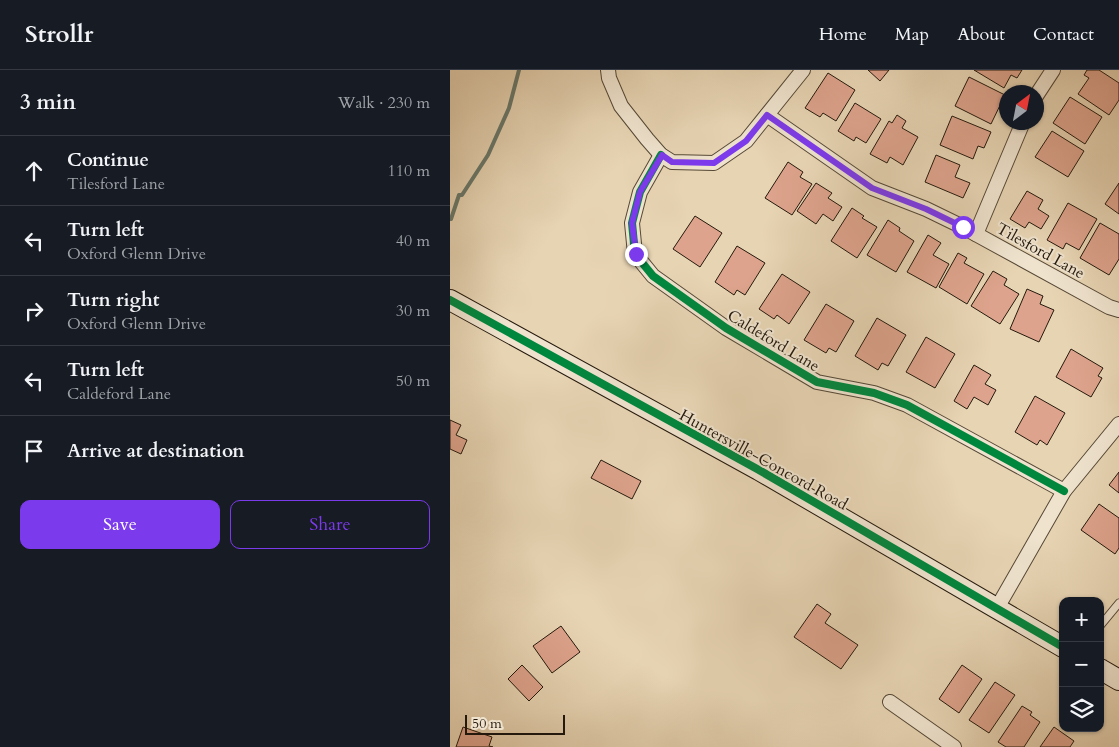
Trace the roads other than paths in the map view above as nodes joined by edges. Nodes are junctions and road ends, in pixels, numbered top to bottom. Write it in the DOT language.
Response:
graph roads {
  1 [pos="608,70"];
  2 [pos="803,70"];
  3 [pos="1053,70"];
  4 [pos="1043,85"];
  5 [pos="767,115"];
  6 [pos="1020,130"];
  7 [pos="662,155"];
  8 [pos="976,234"];
  9 [pos="450,300"];
  10 [pos="1119,310"];
  11 [pos="1119,424"];
  12 [pos="1064,491"];
  13 [pos="1119,603"];
  14 [pos="997,608"];
  15 [pos="1104,621"];
  16 [pos="1059,644"];
  17 [pos="1104,671"];
  18 [pos="1119,680"];
  19 [pos="890,702"];
  20 [pos="954,747"];
  1 -- 7 [label="street"];
  2 -- 5 [label="street"];
  3 -- 4 [label="street"];
  5 -- 7 [label="street"];
  5 -- 8 [label="street, Tilesford Lane"];
  6 -- 8 [label="street"];
  7 -- 12 [label="street, Caldeford Lane"];
  8 -- 10 [label="street, Tilesford Lane"];
  9 -- 14 [label="main road, Huntersville-Concord Road"];
  11 -- 12 [label="street"];
  12 -- 14 [label="street"];
  13 -- 15 [label="lane"];
  14 -- 16 [label="main road, Huntersville-Concord Road"];
  17 -- 18 [label="main road"];
  19 -- 20 [label="street"];
}
